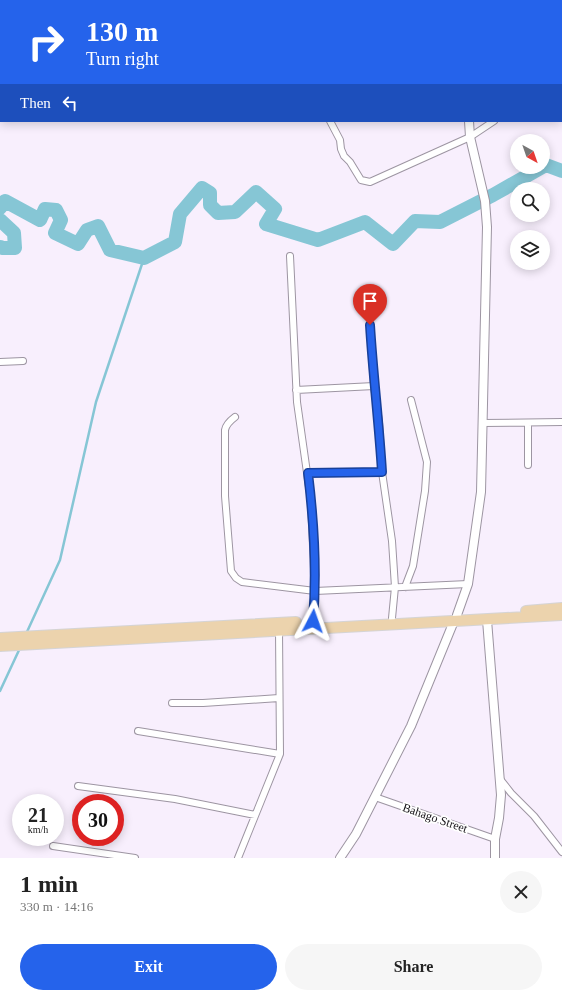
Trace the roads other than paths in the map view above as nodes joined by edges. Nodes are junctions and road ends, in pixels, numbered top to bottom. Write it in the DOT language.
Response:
graph roads {
  1 [pos="331,122"];
  2 [pos="469,122"];
  3 [pos="492,122"];
  4 [pos="470,137"];
  5 [pos="290,256"];
  6 [pos="370,325"];
  7 [pos="23,361"];
  8 [pos="0,362"];
  9 [pos="374,386"];
  10 [pos="296,390"];
  11 [pos="411,400"];
  12 [pos="236,417"];
  13 [pos="562,422"];
  14 [pos="482,423"];
  15 [pos="528,423"];
  16 [pos="528,465"];
  17 [pos="382,472"];
  18 [pos="308,473"];
  19 [pos="468,584"];
  20 [pos="405,586"];
  21 [pos="395,587"];
  22 [pos="315,591"];
  23 [pos="562,608"];
  24 [pos="562,616"];
  25 [pos="392,618"];
  26 [pos="456,618"];
  27 [pos="486,620"];
  28 [pos="313,621"];
  29 [pos="279,630"];
  30 [pos="0,638"];
  31 [pos="0,646"];
  32 [pos="279,698"];
  33 [pos="172,703"];
  34 [pos="138,731"];
  35 [pos="280,754"];
  36 [pos="498,778"];
  37 [pos="78,786"];
  38 [pos="375,797"];
  39 [pos="255,815"];
  40 [pos="495,839"];
  41 [pos="53,846"];
  42 [pos="90,850"];
  43 [pos="562,852"];
  44 [pos="89,858"];
  45 [pos="135,858"];
  46 [pos="238,858"];
  47 [pos="340,858"];
  48 [pos="495,858"];
  1 -- 4 [label="street"];
  2 -- 4 [label="street"];
  3 -- 4 [label="street"];
  4 -- 14 [label="street"];
  5 -- 10 [label="street"];
  6 -- 9 [label="street"];
  7 -- 8 [label="street"];
  9 -- 10 [label="street"];
  9 -- 17 [label="street"];
  10 -- 18 [label="street"];
  11 -- 20 [label="street"];
  12 -- 22 [label="street"];
  13 -- 15 [label="street"];
  14 -- 15 [label="street"];
  14 -- 19 [label="street"];
  15 -- 16 [label="street"];
  17 -- 18 [label="street"];
  17 -- 21 [label="street"];
  18 -- 22 [label="street"];
  19 -- 20 [label="street"];
  19 -- 26 [label="street"];
  20 -- 21 [label="street"];
  21 -- 22 [label="street"];
  21 -- 25 [label="street"];
  22 -- 28 [label="street"];
  23 -- 26 [label="main road"];
  24 -- 27 [label="main road"];
  25 -- 26 [label="main road"];
  25 -- 28 [label="main road"];
  26 -- 27 [label="main road"];
  26 -- 29 [label="main road"];
  26 -- 38 [label="street"];
  27 -- 36 [label="street"];
  28 -- 30 [label="main road"];
  29 -- 31 [label="main road"];
  29 -- 32 [label="street"];
  32 -- 33 [label="street"];
  32 -- 35 [label="street"];
  34 -- 35 [label="street"];
  35 -- 39 [label="street"];
  36 -- 40 [label="street"];
  36 -- 43 [label="street"];
  37 -- 39 [label="street"];
  38 -- 40 [label="street, Bahago Street"];
  38 -- 47 [label="street"];
  39 -- 46 [label="street"];
  40 -- 48 [label="street"];
  41 -- 42 [label="street"];
  42 -- 44 [label="street"];
  42 -- 45 [label="street"];
}
